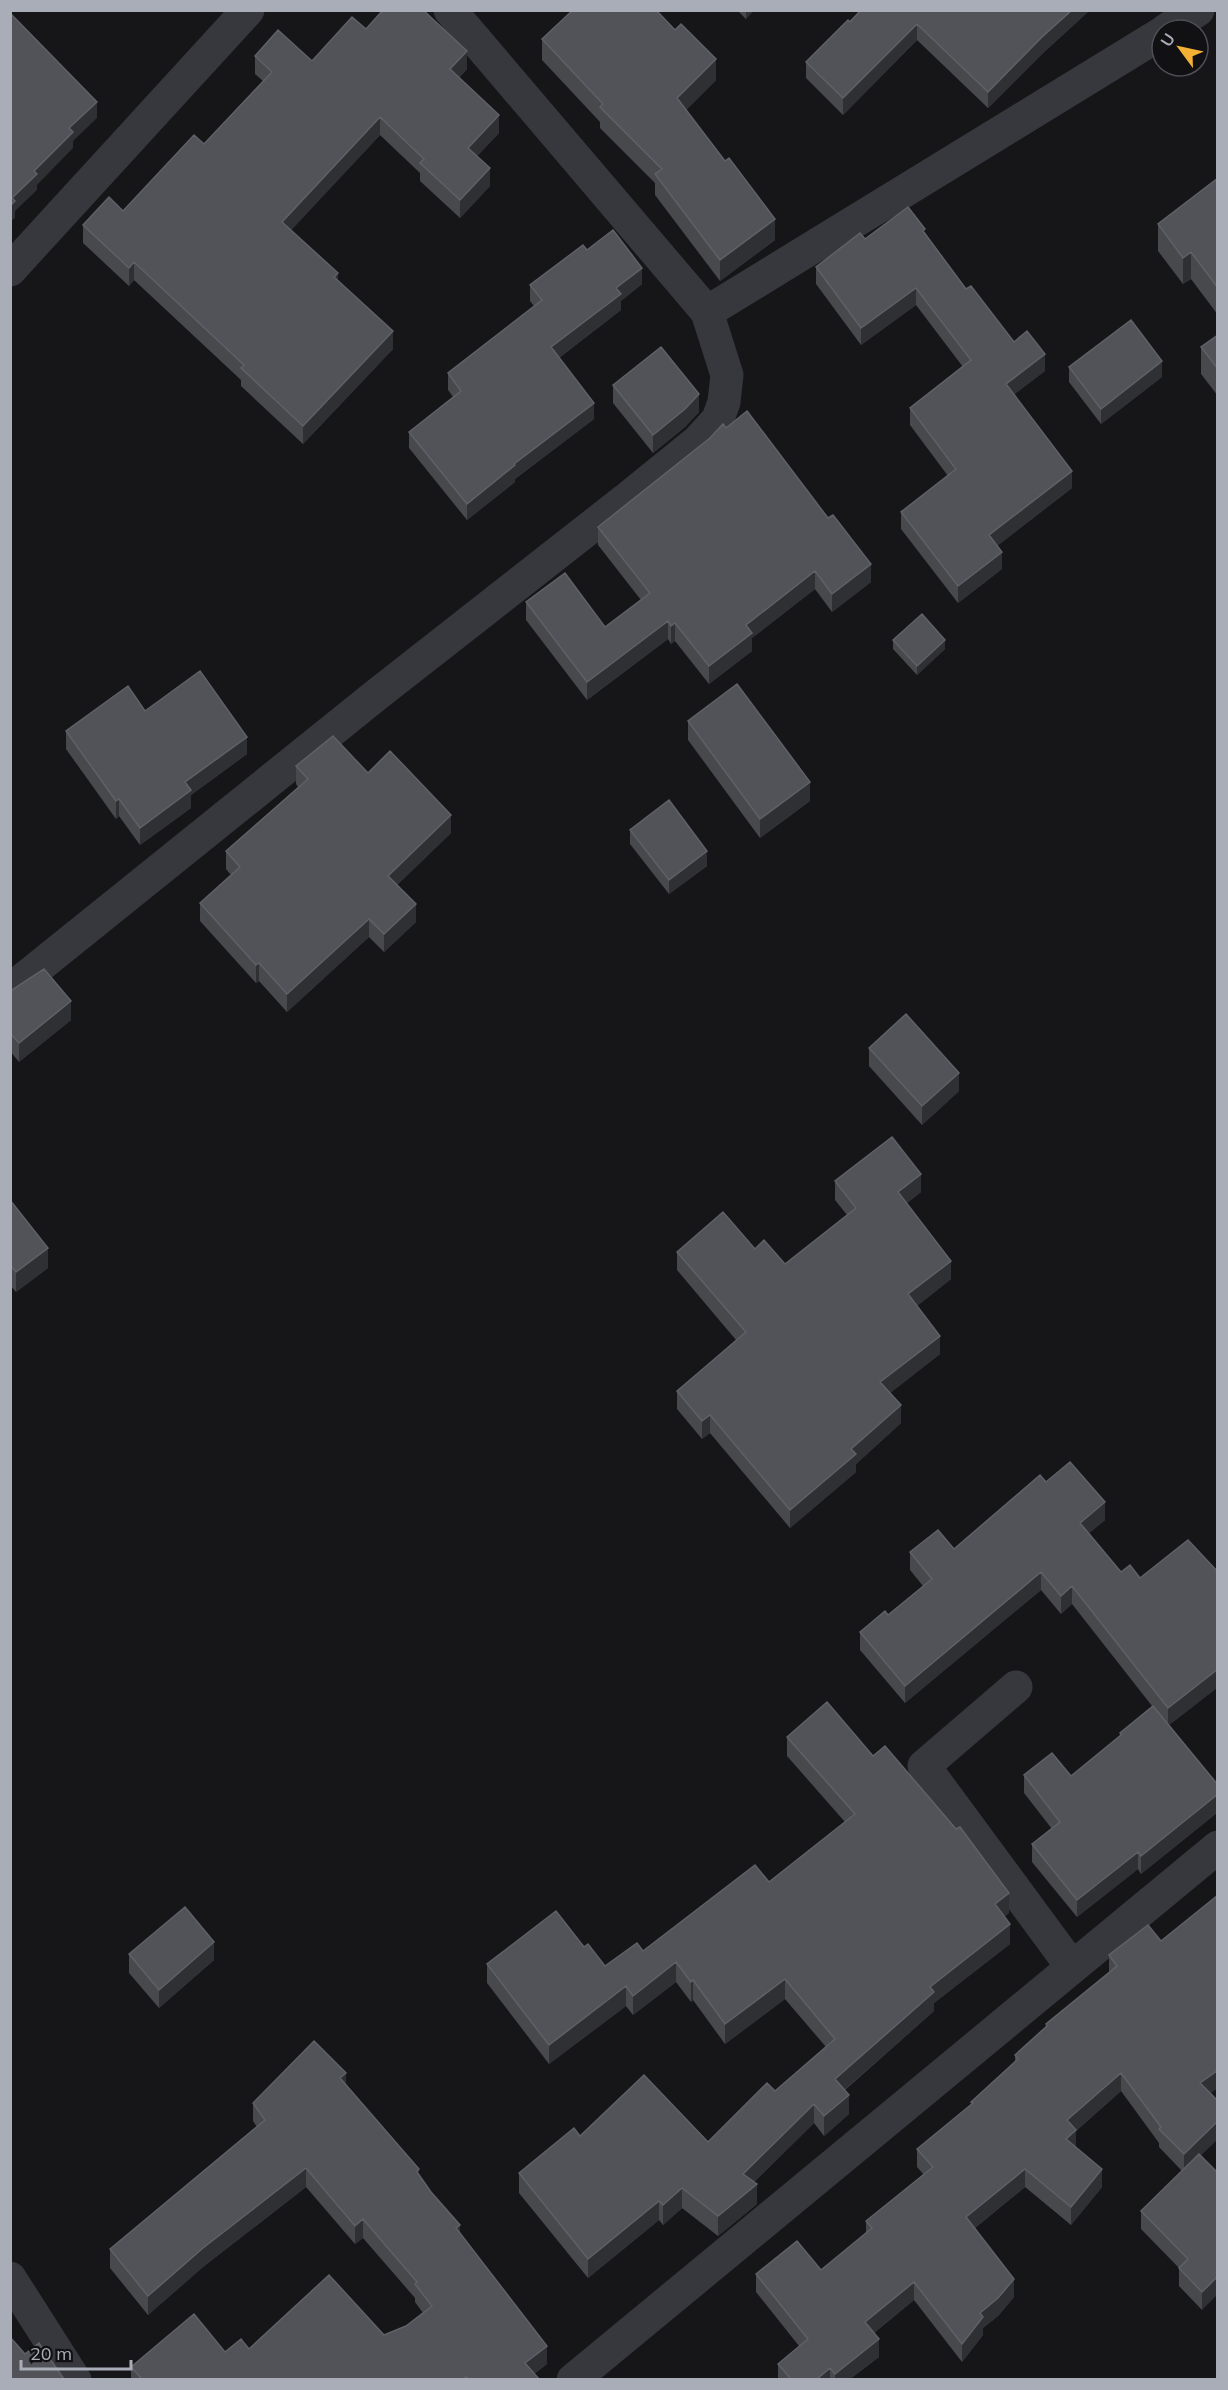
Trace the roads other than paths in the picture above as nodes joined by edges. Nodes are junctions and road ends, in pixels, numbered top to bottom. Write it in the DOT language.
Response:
graph roads {
  1 [pos="248,10"];
  2 [pos="450,10"];
  3 [pos="1198,10"];
  4 [pos="1185,18"];
  5 [pos="1150,40"];
  6 [pos="10,270"];
  7 [pos="707,312"];
  8 [pos="10,990"];
  9 [pos="1016,1687"];
  10 [pos="1218,1846"];
  11 [pos="1072,1967"];
  12 [pos="10,2278"];
  13 [pos="75,2379"];
  14 [pos="573,2379"];
  1 -- 6 [label="street"];
  2 -- 7 [label="street"];
  3 -- 4 [label="street"];
  5 -- 7 [label="street"];
  7 -- 8 [label="street"];
  9 -- 11 [label="street"];
  10 -- 11 [label="street"];
  11 -- 14 [label="street"];
  12 -- 13 [label="street"];
}
